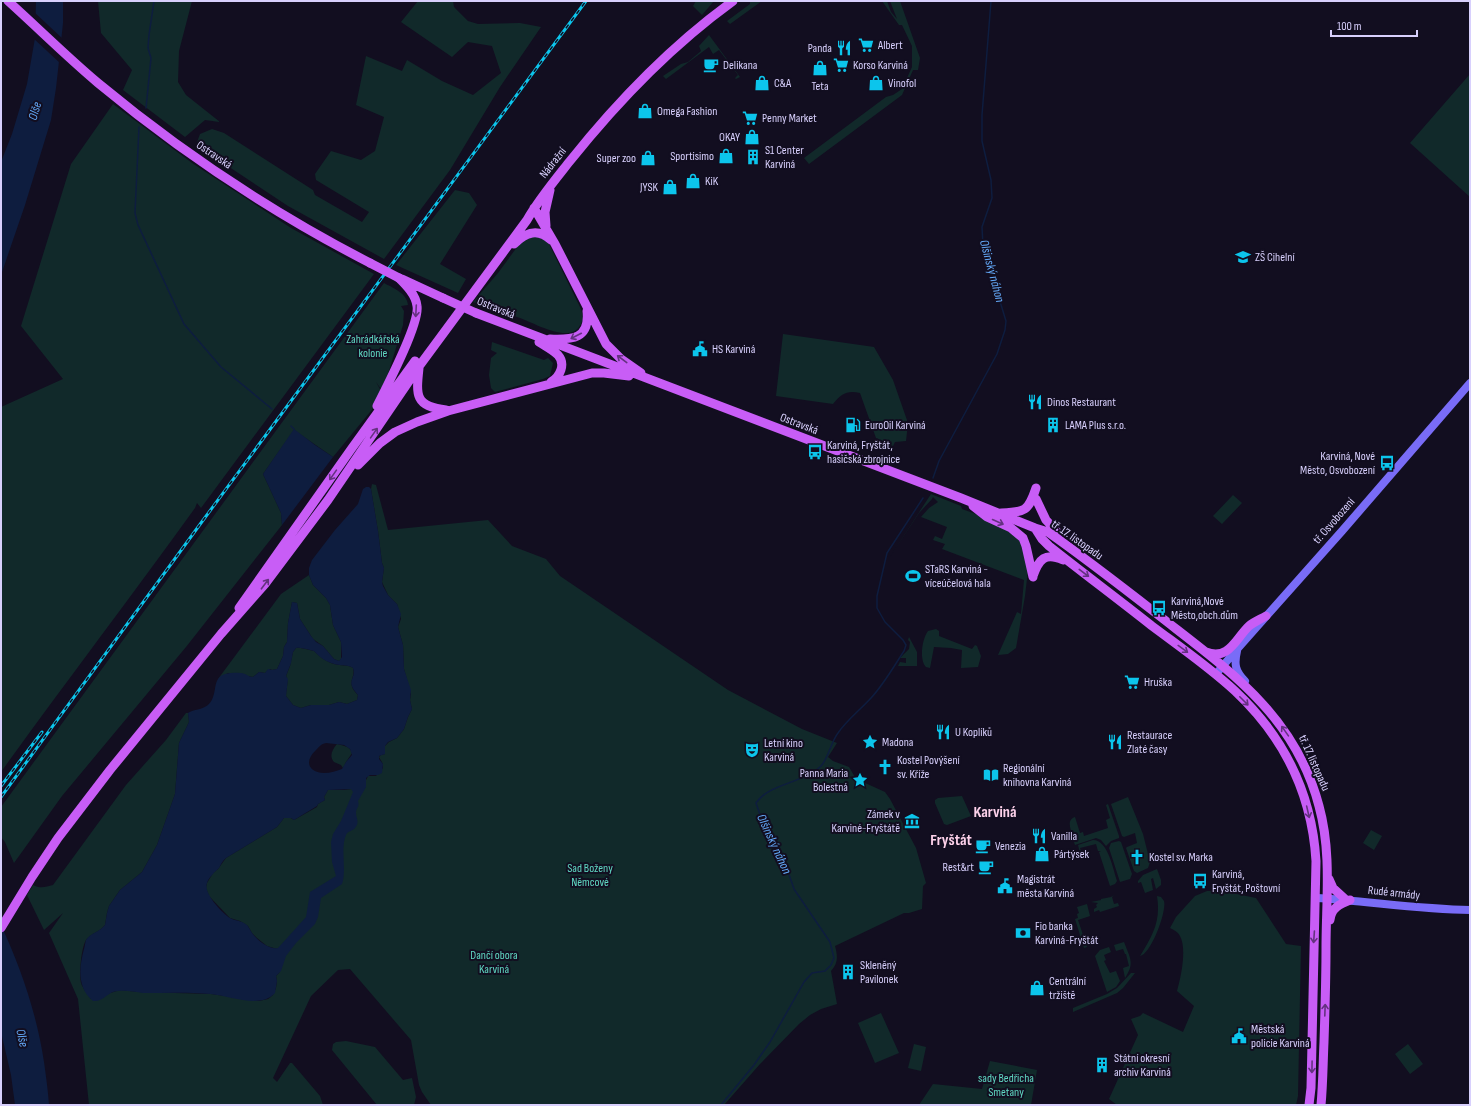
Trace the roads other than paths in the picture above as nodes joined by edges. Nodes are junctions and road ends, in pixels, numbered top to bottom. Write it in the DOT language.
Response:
graph roads {
  1 [pos="8,1"];
  2 [pos="732,1"];
  3 [pos="551,185"];
  4 [pos="534,208"];
  5 [pos="550,235"];
  6 [pos="555,244"];
  7 [pos="497,260"];
  8 [pos="399,278"];
  9 [pos="586,308"];
  10 [pos="528,334"];
  11 [pos="543,339"];
  12 [pos="416,365"];
  13 [pos="643,378"];
  14 [pos="410,380"];
  15 [pos="654,382"];
  16 [pos="1470,383"];
  17 [pos="548,384"];
  18 [pos="448,411"];
  19 [pos="430,417"];
  20 [pos="364,431"];
  21 [pos="1036,488"];
  22 [pos="1036,499"];
  23 [pos="328,500"];
  24 [pos="966,500"];
  25 [pos="998,513"];
  26 [pos="1035,528"];
  27 [pos="1077,554"];
  28 [pos="1072,564"];
  29 [pos="1266,616"];
  30 [pos="221,634"];
  31 [pos="1238,648"];
  32 [pos="1205,651"];
  33 [pos="1223,666"];
  34 [pos="1216,674"];
  35 [pos="1269,709"];
  36 [pos="1327,873"];
  37 [pos="1316,898"];
  38 [pos="1327,898"];
  39 [pos="1348,899"];
  40 [pos="1470,910"];
  41 [pos="1,928"];
  42 [pos="1326,957"];
  43 [pos="1309,1105"];
  44 [pos="1321,1105"];
  1 -- 8 [label="main road, Ostravská, bridge"];
  2 -- 3 [label="main road, Nádražní"];
  3 -- 4 [label="main road, Nádražní"];
  3 -- 5 [label="main road"];
  4 -- 5 [label="main road"];
  4 -- 7 [label="main road, Nádražní"];
  4 -- 12 [label="main road"];
  5 -- 6 [label="main road"];
  6 -- 7 [label="main road"];
  6 -- 9 [label="main road"];
  7 -- 12 [label="main road, Nádražní"];
  8 -- 10 [label="main road, Ostravská, bridge"];
  8 -- 20 [label="main road, one-way"];
  9 -- 11 [label="main road, one-way"];
  15 -- 9 [label="main road, one-way"];
  10 -- 11 [label="main road, Ostravská"];
  10 -- 17 [label="main road"];
  11 -- 13 [label="main road, Ostravská"];
  12 -- 14 [label="main road"];
  12 -- 18 [label="main road"];
  12 -- 20 [label="main road"];
  13 -- 15 [label="main road, Ostravská"];
  13 -- 17 [label="main road"];
  14 -- 19 [label="main road"];
  23 -- 14 [label="main road, one-way"];
  15 -- 24 [label="main road, Ostravská"];
  16 -- 29 [label="street, tř. Osvobození"];
  17 -- 18 [label="main road"];
  18 -- 19 [label="main road"];
  19 -- 23 [label="main road"];
  20 -- 30 [label="main road, one-way"];
  21 -- 25 [label="main road"];
  22 -- 27 [label="main road"];
  30 -- 23 [label="main road, one-way"];
  24 -- 25 [label="main road, Ostravská"];
  24 -- 28 [label="main road, one-way"];
  25 -- 26 [label="main road, Ostravská"];
  26 -- 27 [label="main road, tř. 17. listopadu"];
  26 -- 28 [label="main road, tř. 17. listopadu"];
  27 -- 32 [label="main road, tř. 17. listopadu"];
  28 -- 34 [label="main road, tř. 17. listopadu, one-way"];
  29 -- 31 [label="street, tř. Osvobození"];
  29 -- 32 [label="main road"];
  30 -- 41 [label="main road"];
  31 -- 33 [label="street, tř. Osvobození"];
  31 -- 35 [label="street"];
  32 -- 33 [label="main road, tř. 17. listopadu"];
  33 -- 34 [label="street, tř. Osvobození"];
  33 -- 35 [label="main road, tř. 17. listopadu"];
  34 -- 37 [label="main road, tř. 17. listopadu, one-way"];
  36 -- 35 [label="main road, tř. 17. listopadu, one-way"];
  36 -- 38 [label="main road, tř. 17. listopadu"];
  36 -- 39 [label="main road"];
  37 -- 38 [label="street, Rudé armády"];
  37 -- 43 [label="main road, tř. 17. listopadu, one-way"];
  38 -- 39 [label="street, Rudé armády"];
  38 -- 42 [label="main road, tř. 17. listopadu"];
  39 -- 40 [label="street, Rudé armády"];
  39 -- 42 [label="main road"];
  44 -- 42 [label="main road, tř. 17. listopadu, one-way"];
}
